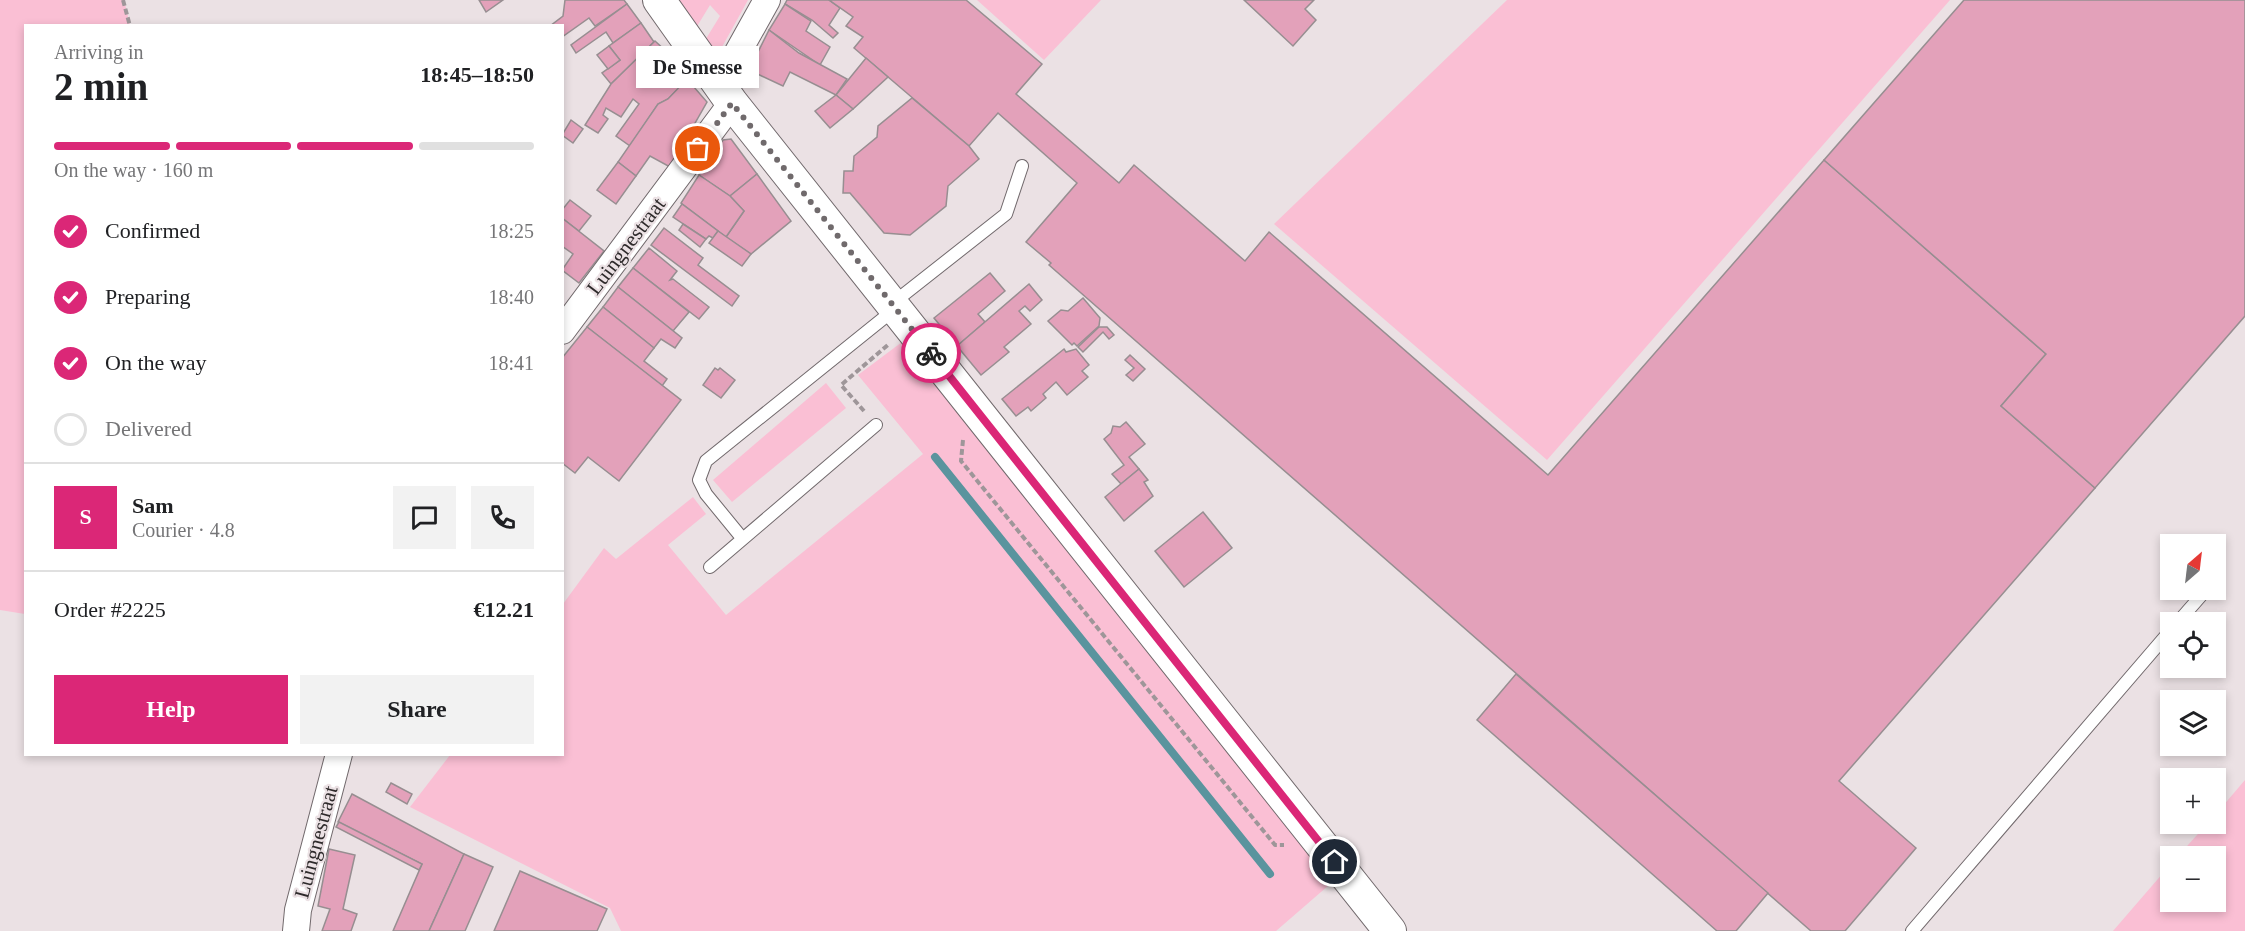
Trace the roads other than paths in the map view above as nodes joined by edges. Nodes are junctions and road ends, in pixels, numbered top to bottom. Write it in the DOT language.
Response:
graph roads {
  1 [pos="659,0"];
  2 [pos="767,0"];
  3 [pos="726,94"];
  4 [pos="1022,166"];
  5 [pos="899,313"];
  6 [pos="564,328"];
  7 [pos="876,425"];
  8 [pos="742,538"];
  9 [pos="710,567"];
  10 [pos="2197,600"];
  11 [pos="2187,612"];
  12 [pos="2160,643"];
  13 [pos="338,756"];
  14 [pos="296,931"];
  15 [pos="1390,931"];
  16 [pos="1912,931"];
  1 -- 3 [label="street"];
  2 -- 3 [label="street, Luingnestraat"];
  3 -- 5 [label="street"];
  3 -- 6 [label="street, Luingnestraat"];
  4 -- 5 [label="lane"];
  5 -- 8 [label="lane"];
  5 -- 15 [label="street"];
  7 -- 8 [label="lane"];
  8 -- 9 [label="lane"];
  10 -- 11 [label="lane"];
  12 -- 16 [label="lane"];
  13 -- 14 [label="street, Luingnestraat"];
}
